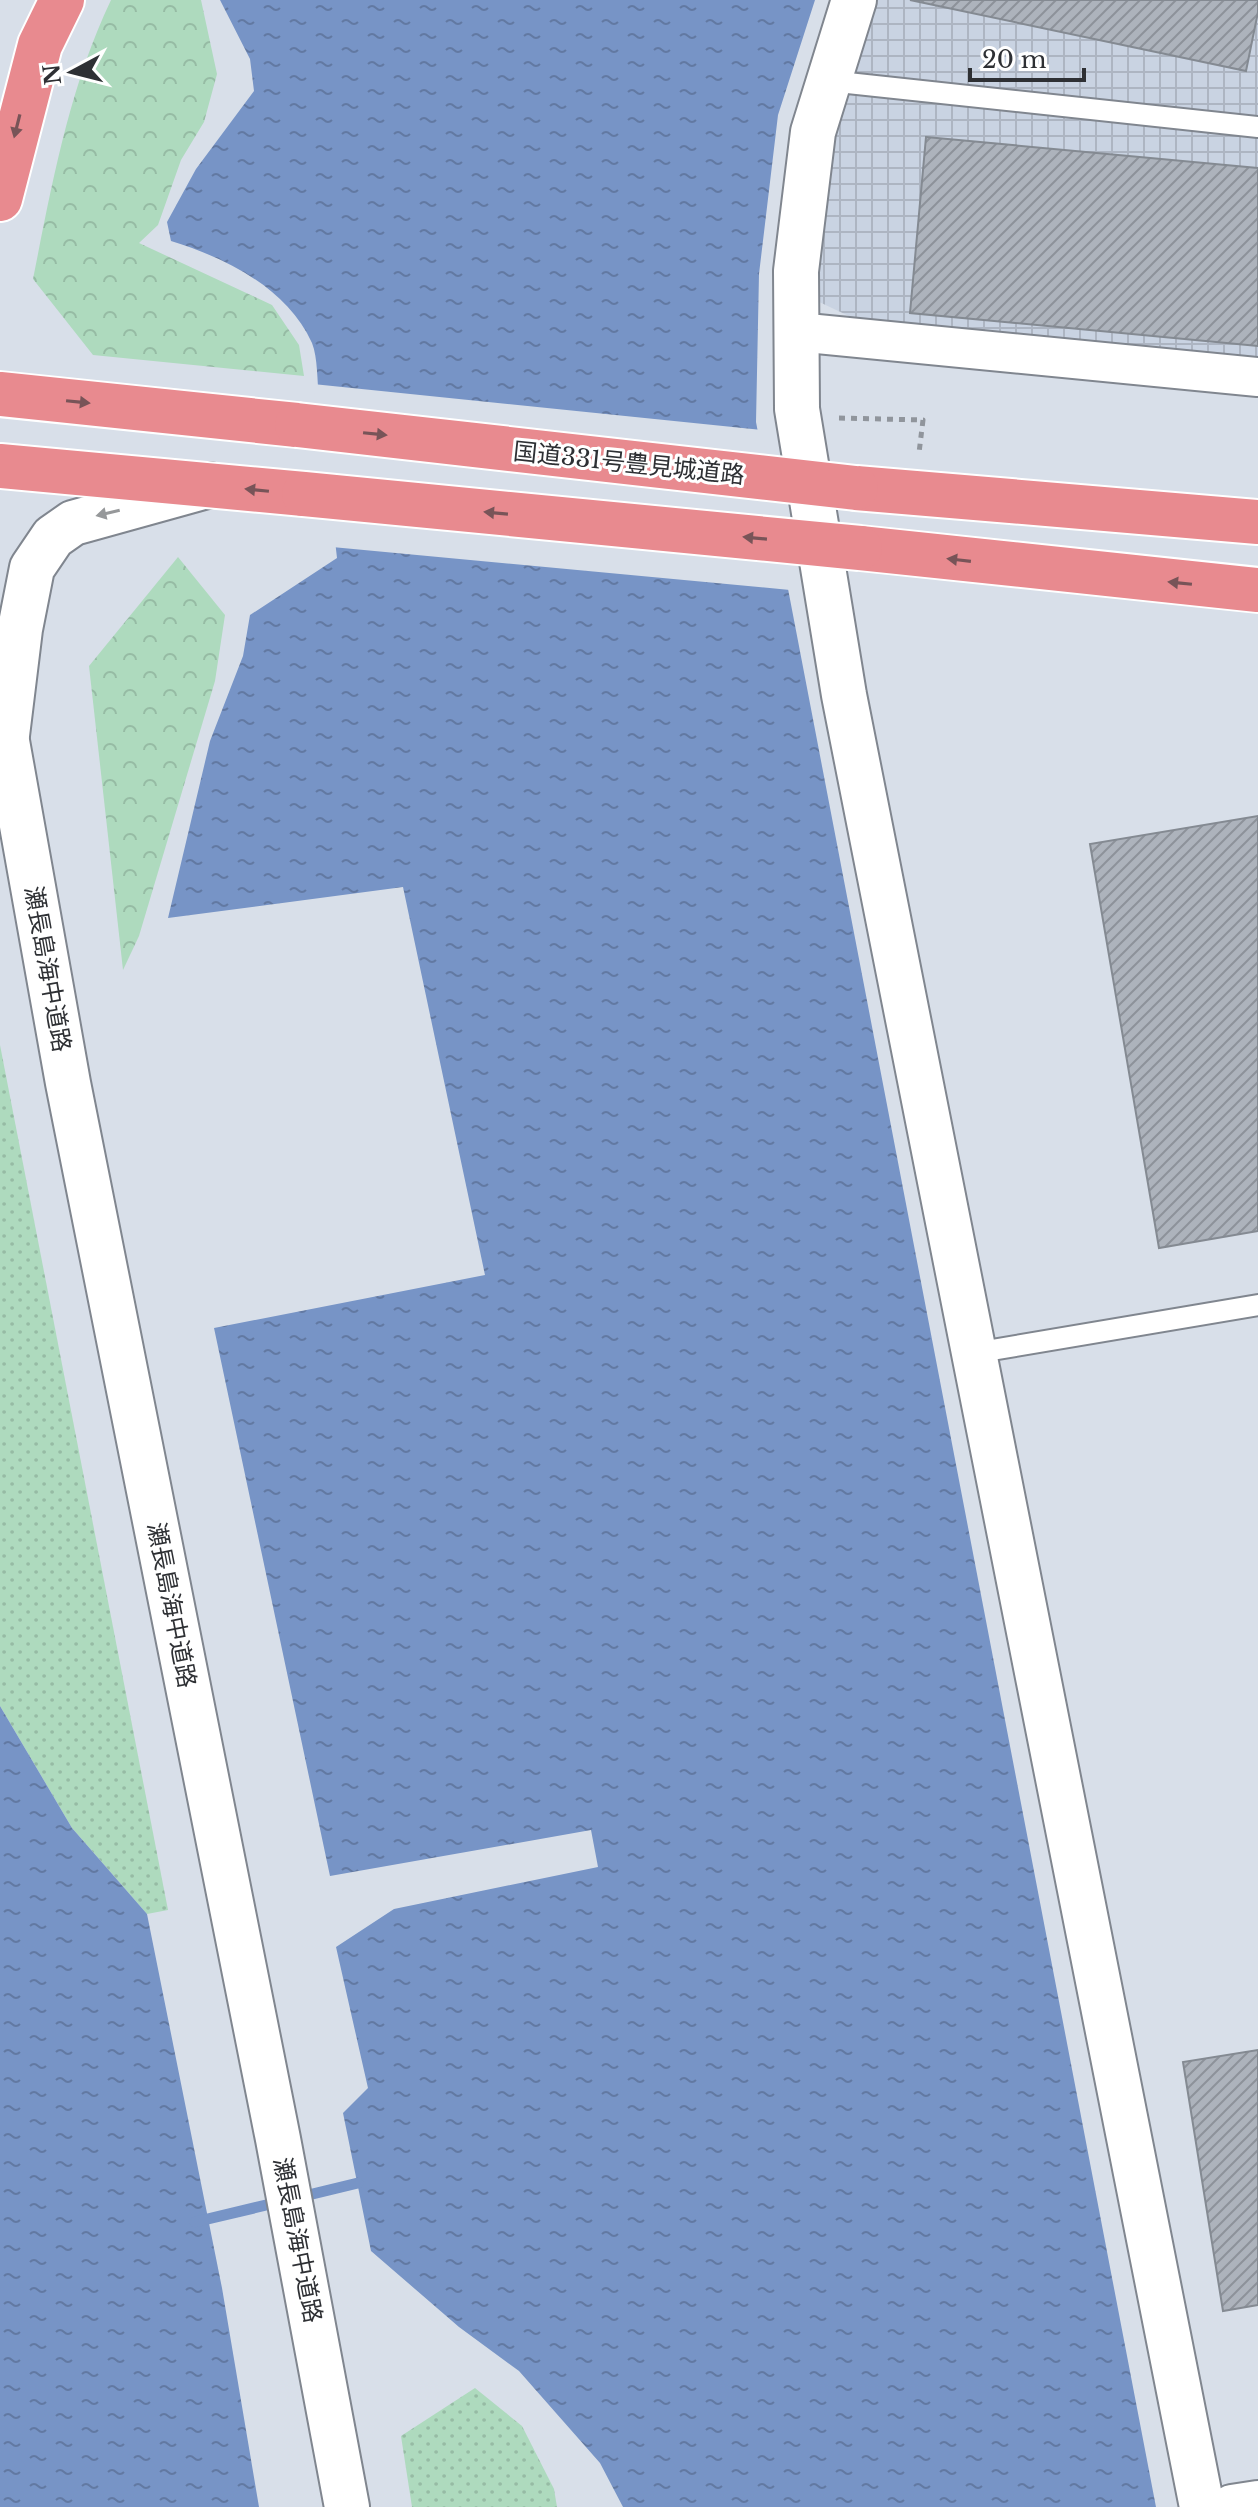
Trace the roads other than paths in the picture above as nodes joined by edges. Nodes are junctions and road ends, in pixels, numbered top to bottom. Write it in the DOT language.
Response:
graph roads {
  1 [pos="62,0"];
  2 [pos="854,0"];
  3 [pos="829,81"];
  4 [pos="1258,127"];
  5 [pos="0,199"];
  6 [pos="797,332"];
  7 [pos="1258,377"];
  8 [pos="0,394"];
  9 [pos="0,466"];
  10 [pos="210,485"];
  11 [pos="1258,498"];
  12 [pos="1062,506"];
  13 [pos="1258,522"];
  14 [pos="1258,590"];
  15 [pos="3,719"];
  16 [pos="1258,1305"];
  17 [pos="974,1353"];
  18 [pos="1258,2503"];
  19 [pos="347,2507"];
  20 [pos="1202,2507"];
  21 [pos="1232,2507"];
  1 -- 5 [label="highway, one-way"];
  2 -- 3 [label="street"];
  3 -- 4 [label="lane"];
  3 -- 6 [label="street"];
  6 -- 7 [label="street"];
  6 -- 17 [label="street"];
  8 -- 12 [label="highway, 国道331号豊見城道路, one-way, bridge"];
  9 -- 10 [label="highway"];
  14 -- 10 [label="highway, one-way, bridge"];
  10 -- 15 [label="street, 瀬長島海中道路, one-way"];
  11 -- 12 [label="highway"];
  12 -- 13 [label="highway, 国道331号豊見城道路"];
  15 -- 19 [label="street, 瀬長島海中道路"];
  16 -- 17 [label="lane"];
  17 -- 20 [label="street"];
  18 -- 21 [label="street"];
}
